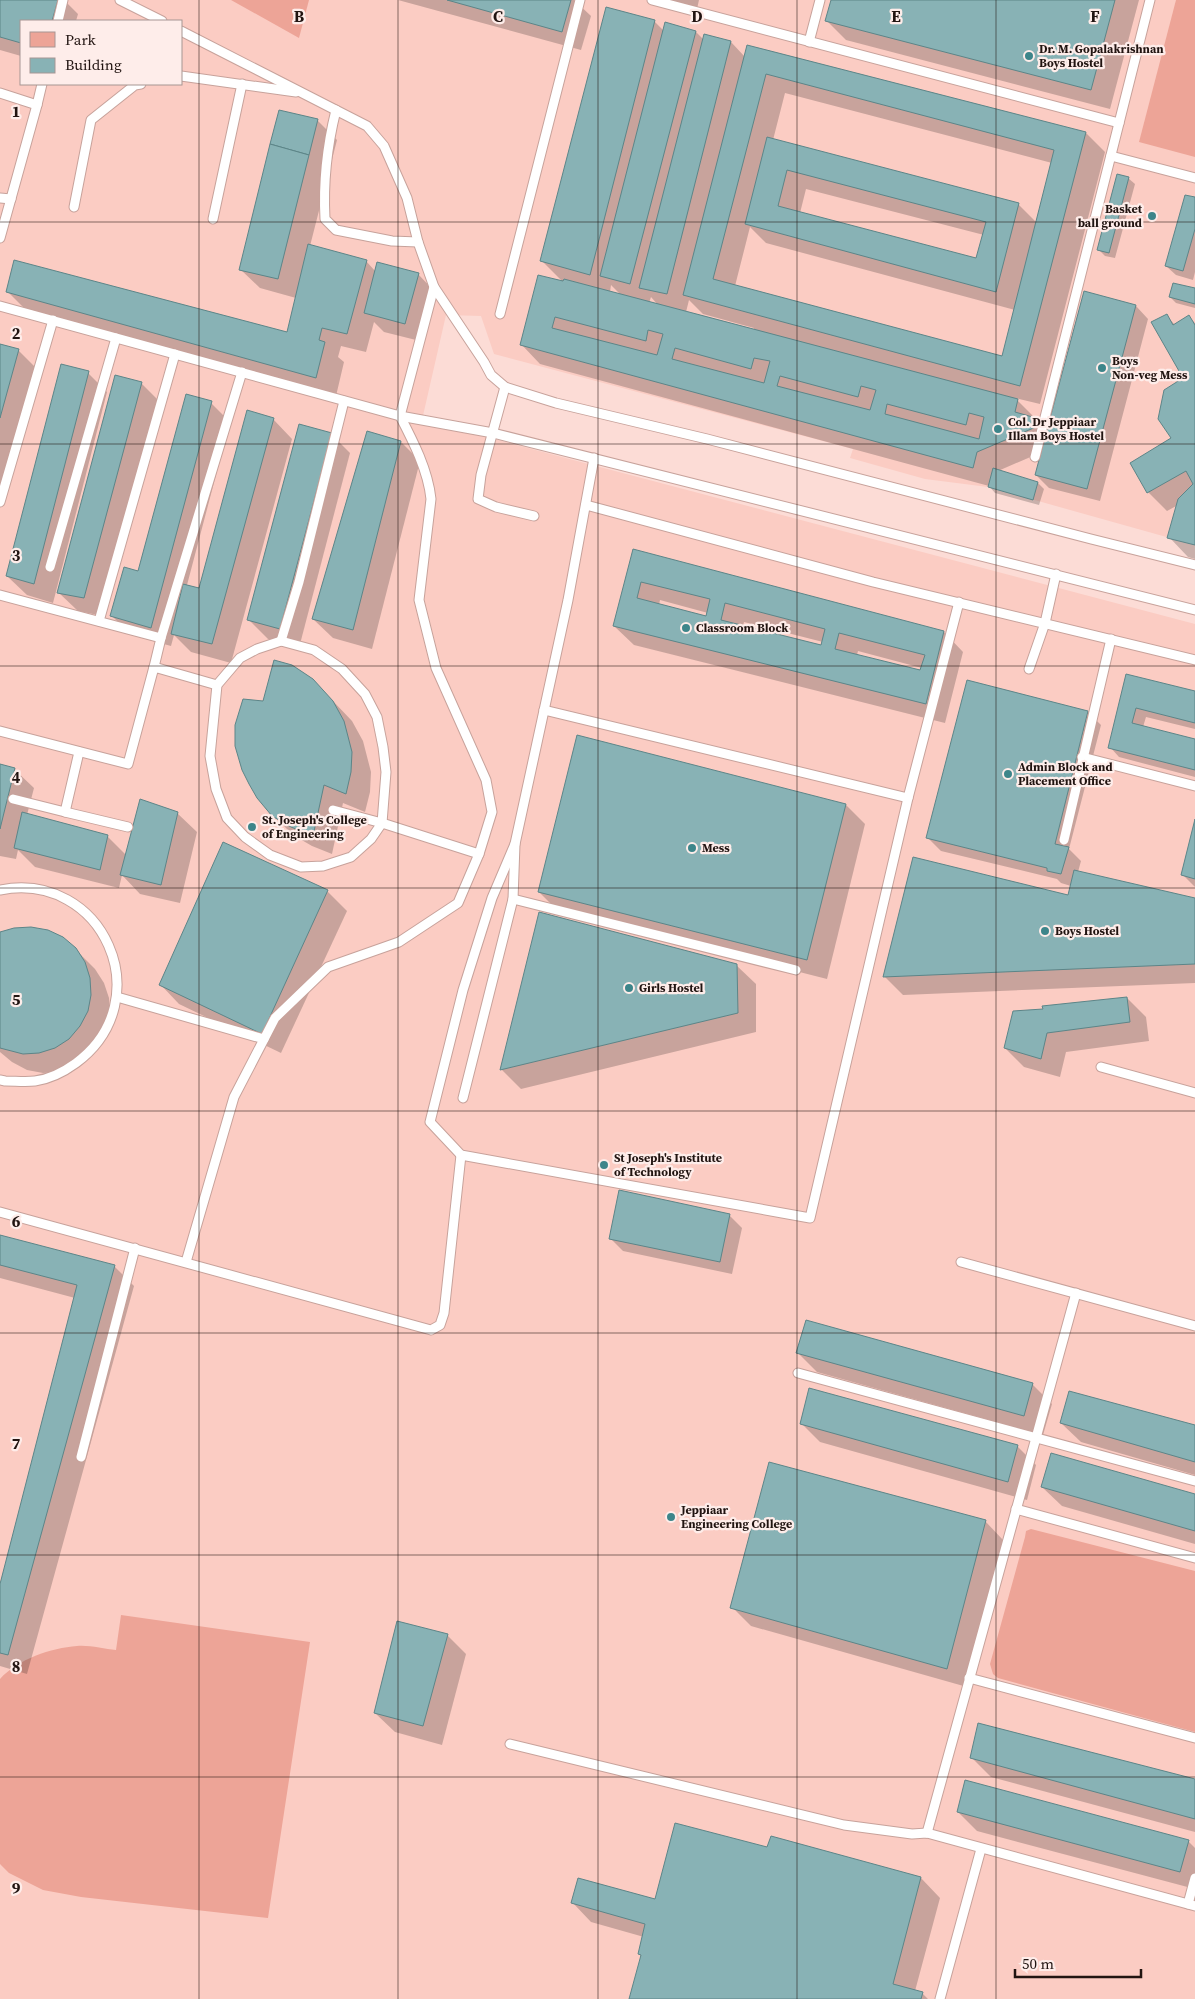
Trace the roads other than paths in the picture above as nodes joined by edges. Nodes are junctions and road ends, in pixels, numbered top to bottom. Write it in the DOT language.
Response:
graph roads {
  1 [pos="63,0"];
  2 [pos="120,0"];
  3 [pos="580,0"];
  4 [pos="652,0"];
  5 [pos="820,0"];
  6 [pos="1150,0"];
  7 [pos="58,20"];
  8 [pos="160,20"];
  9 [pos="182,32"];
  10 [pos="810,42"];
  11 [pos="182,76"];
  12 [pos="242,84"];
  13 [pos="42,85"];
  14 [pos="135,85"];
  15 [pos="0,93"];
  16 [pos="303,93"];
  17 [pos="37,106"];
  18 [pos="336,110"];
  19 [pos="1119,124"];
  20 [pos="1111,156"];
  21 [pos="1195,178"];
  22 [pos="0,198"];
  23 [pos="11,198"];
  24 [pos="74,207"];
  25 [pos="213,219"];
  26 [pos="0,238"];
  27 [pos="418,242"];
  28 [pos="434,287"];
  29 [pos="0,306"];
  30 [pos="500,314"];
  31 [pos="53,320"];
  32 [pos="116,338"];
  33 [pos="175,354"];
  34 [pos="242,372"];
  35 [pos="505,386"];
  36 [pos="344,401"];
  37 [pos="400,416"];
  38 [pos="493,433"];
  39 [pos="594,458"];
  40 [pos="1035,458"];
  41 [pos="0,502"];
  42 [pos="586,506"];
  43 [pos="534,516"];
  44 [pos="1195,565"];
  45 [pos="50,567"];
  46 [pos="1056,574"];
  47 [pos="0,595"];
  48 [pos="958,602"];
  49 [pos="1195,610"];
  50 [pos="99,621"];
  51 [pos="1045,623"];
  52 [pos="161,638"];
  53 [pos="1111,639"];
  54 [pos="281,641"];
  55 [pos="1195,660"];
  56 [pos="154,667"];
  57 [pos="1029,669"];
  58 [pos="217,685"];
  59 [pos="544,710"];
  60 [pos="0,731"];
  61 [pos="79,752"];
  62 [pos="1082,756"];
  63 [pos="1195,786"];
  64 [pos="908,798"];
  65 [pos="13,799"];
  66 [pos="333,810"];
  67 [pos="65,812"];
  68 [pos="382,823"];
  69 [pos="128,827"];
  70 [pos="1064,840"];
  71 [pos="515,844"];
  72 [pos="479,854"];
  73 [pos="0,890"];
  74 [pos="514,899"];
  75 [pos="796,970"];
  76 [pos="117,997"];
  77 [pos="264,1039"];
  78 [pos="1101,1067"];
  79 [pos="0,1080"];
  80 [pos="1195,1093"];
  81 [pos="463,1098"];
  82 [pos="461,1155"];
  83 [pos="0,1212"];
  84 [pos="135,1248"];
  85 [pos="186,1262"];
  86 [pos="961,1262"];
  87 [pos="1076,1293"];
  88 [pos="1195,1326"];
  89 [pos="798,1373"];
  90 [pos="1035,1438"];
  91 [pos="81,1457"];
  92 [pos="1195,1481"];
  93 [pos="1016,1510"];
  94 [pos="1195,1558"];
  95 [pos="969,1678"];
  96 [pos="1195,1738"];
  97 [pos="510,1744"];
  98 [pos="926,1833"];
  99 [pos="982,1849"];
  100 [pos="1195,1878"];
  101 [pos="1191,1905"];
  102 [pos="940,1999"];
  1 -- 7 [label="lane"];
  2 -- 8 [label="lane"];
  3 -- 30 [label="lane"];
  4 -- 10 [label="lane"];
  5 -- 10 [label="lane"];
  6 -- 19 [label="lane"];
  9 -- 16 [label="lane"];
  10 -- 19 [label="lane"];
  11 -- 12 [label="lane"];
  12 -- 16 [label="lane"];
  12 -- 25 [label="lane"];
  13 -- 17 [label="lane"];
  14 -- 24 [label="lane"];
  15 -- 17 [label="lane"];
  16 -- 18 [label="lane"];
  17 -- 23 [label="lane"];
  18 -- 27 [label="lane"];
  18 -- 27 [label="lane"];
  19 -- 20 [label="lane"];
  20 -- 21 [label="lane"];
  20 -- 40 [label="lane"];
  22 -- 23 [label="lane"];
  23 -- 26 [label="lane"];
  27 -- 28 [label="lane"];
  28 -- 35 [label="lane"];
  28 -- 37 [label="lane"];
  29 -- 31 [label="lane"];
  31 -- 32 [label="lane"];
  31 -- 41 [label="lane"];
  32 -- 33 [label="lane"];
  32 -- 45 [label="lane"];
  33 -- 34 [label="lane"];
  33 -- 50 [label="lane"];
  34 -- 36 [label="lane"];
  34 -- 52 [label="lane"];
  35 -- 38 [label="lane"];
  35 -- 44 [label="lane"];
  36 -- 37 [label="lane"];
  36 -- 54 [label="lane"];
  37 -- 38 [label="lane"];
  37 -- 72 [label="lane"];
  38 -- 39 [label="lane"];
  38 -- 43 [label="lane"];
  39 -- 42 [label="lane"];
  39 -- 46 [label="lane"];
  42 -- 48 [label="lane"];
  42 -- 59 [label="lane"];
  46 -- 49 [label="lane"];
  46 -- 51 [label="lane"];
  47 -- 50 [label="lane"];
  48 -- 51 [label="lane"];
  48 -- 64 [label="lane"];
  50 -- 52 [label="lane"];
  51 -- 53 [label="lane"];
  51 -- 57 [label="lane"];
  52 -- 56 [label="lane"];
  53 -- 55 [label="lane"];
  53 -- 62 [label="lane"];
  54 -- 58 [label="lane"];
  54 -- 68 [label="lane"];
  56 -- 58 [label="lane"];
  56 -- 61 [label="lane"];
  58 -- 68 [label="lane"];
  59 -- 64 [label="lane"];
  59 -- 71 [label="lane"];
  60 -- 61 [label="lane"];
  61 -- 67 [label="lane"];
  62 -- 63 [label="lane"];
  62 -- 70 [label="lane"];
  64 -- 82 [label="lane"];
  65 -- 67 [label="lane"];
  66 -- 68 [label="lane"];
  67 -- 69 [label="lane"];
  68 -- 72 [label="lane"];
  71 -- 74 [label="lane"];
  71 -- 82 [label="lane"];
  72 -- 77 [label="lane"];
  73 -- 76 [label="lane"];
  74 -- 75 [label="lane"];
  74 -- 81 [label="lane"];
  76 -- 77 [label="lane"];
  76 -- 79 [label="lane"];
  77 -- 85 [label="lane"];
  78 -- 80 [label="lane"];
  82 -- 85 [label="lane"];
  83 -- 84 [label="lane"];
  84 -- 85 [label="lane"];
  84 -- 91 [label="lane"];
  86 -- 87 [label="lane"];
  87 -- 88 [label="lane"];
  87 -- 90 [label="lane"];
  89 -- 90 [label="lane"];
  90 -- 92 [label="lane"];
  90 -- 93 [label="lane"];
  93 -- 94 [label="lane"];
  93 -- 95 [label="lane"];
  95 -- 96 [label="lane"];
  95 -- 98 [label="lane"];
  97 -- 98 [label="lane"];
  98 -- 99 [label="lane"];
  99 -- 101 [label="lane"];
  99 -- 102 [label="lane"];
  100 -- 101 [label="lane"];
}
